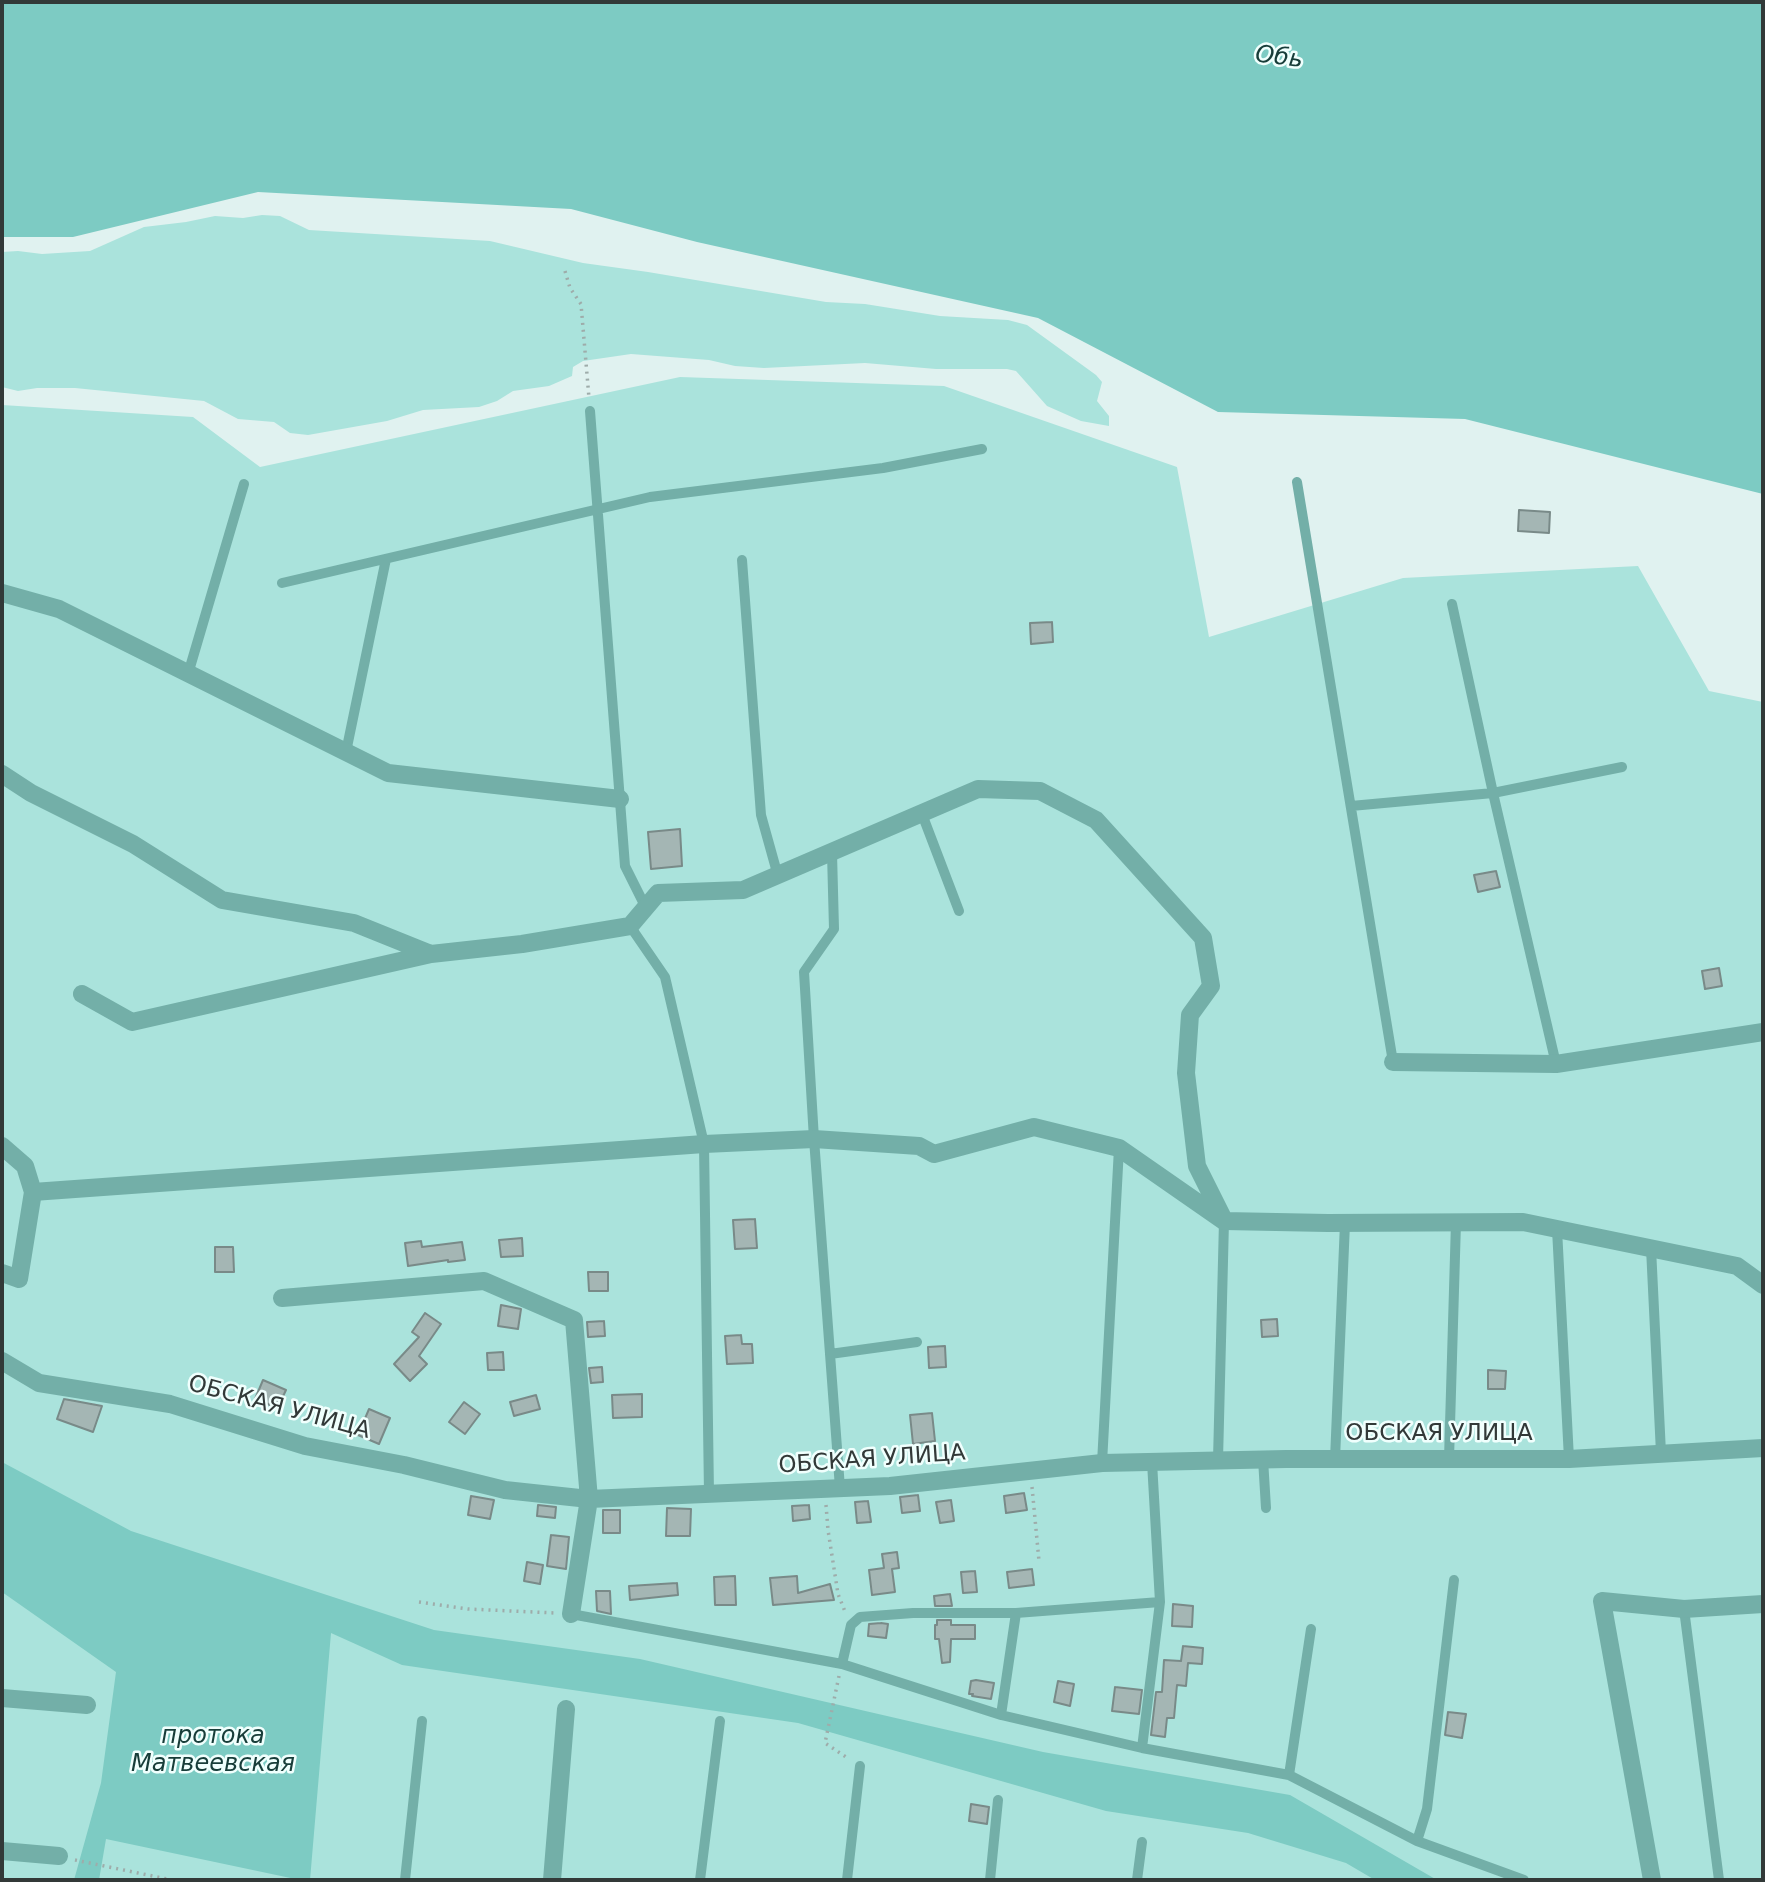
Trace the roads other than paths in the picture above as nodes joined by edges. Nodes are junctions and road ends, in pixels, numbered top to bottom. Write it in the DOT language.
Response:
graph roads {
  1 [pos="590,411"];
  2 [pos="982,449"];
  3 [pos="1297,482"];
  4 [pos="244,484"];
  5 [pos="598,509"];
  6 [pos="386,559"];
  7 [pos="742,560"];
  8 [pos="282,583"];
  9 [pos="2,593"];
  10 [pos="1452,604"];
  11 [pos="188,674"];
  12 [pos="346,752"];
  13 [pos="1622,766"];
  14 [pos="2,774"];
  15 [pos="1493,793"];
  16 [pos="620,799"];
  17 [pos="1351,806"];
  18 [pos="922,814"];
  19 [pos="832,853"];
  20 [pos="778,876"];
  21 [pos="646,908"];
  22 [pos="959,911"];
  23 [pos="630,926"];
  24 [pos="431,954"];
  25 [pos="82,994"];
  26 [pos="1763,1032"];
  27 [pos="1393,1062"];
  28 [pos="1556,1064"];
  29 [pos="814,1139"];
  30 [pos="704,1144"];
  31 [pos="2,1146"];
  32 [pos="1119,1149"];
  33 [pos="33,1192"];
  34 [pos="1224,1221"];
  35 [pos="1456,1222"];
  36 [pos="1345,1223"];
  37 [pos="1557,1229"];
  38 [pos="1651,1248"];
  39 [pos="2,1273"];
  40 [pos="1763,1284"];
  41 [pos="282,1298"];
  42 [pos="917,1342"];
  43 [pos="830,1354"];
  44 [pos="2,1361"];
  45 [pos="1763,1448"];
  46 [pos="1661,1453"];
  47 [pos="1335,1458"];
  48 [pos="1263,1459"];
  49 [pos="1449,1459"];
  50 [pos="1569,1459"];
  51 [pos="1218,1460"];
  52 [pos="1152,1462"];
  53 [pos="1102,1463"];
  54 [pos="840,1488"];
  55 [pos="709,1494"];
  56 [pos="589,1499"];
  57 [pos="1266,1508"];
  58 [pos="1454,1580"];
  59 [pos="1160,1602"];
  60 [pos="1763,1604"];
  61 [pos="1684,1609"];
  62 [pos="1016,1613"];
  63 [pos="571,1614"];
  64 [pos="1311,1629"];
  65 [pos="842,1664"];
  66 [pos="2,1698"];
  67 [pos="87,1705"];
  68 [pos="566,1709"];
  69 [pos="1001,1715"];
  70 [pos="422,1721"];
  71 [pos="720,1721"];
  72 [pos="1142,1748"];
  73 [pos="860,1766"];
  74 [pos="1289,1775"];
  75 [pos="998,1800"];
  76 [pos="1417,1840"];
  77 [pos="1142,1842"];
  78 [pos="2,1851"];
  79 [pos="59,1856"];
  80 [pos="405,1880"];
  81 [pos="552,1880"];
  82 [pos="700,1880"];
  83 [pos="847,1880"];
  84 [pos="990,1880"];
  85 [pos="1137,1880"];
  86 [pos="1524,1880"];
  87 [pos="1652,1880"];
  88 [pos="1719,1880"];
  1 -- 5 [label="lane"];
  2 -- 5 [label="lane"];
  3 -- 17 [label="lane"];
  4 -- 11 [label="lane"];
  5 -- 6 [label="lane"];
  5 -- 16 [label="lane"];
  6 -- 8 [label="lane"];
  6 -- 12 [label="lane"];
  7 -- 20 [label="lane"];
  9 -- 11 [label="street"];
  10 -- 15 [label="lane"];
  11 -- 12 [label="street"];
  12 -- 16 [label="street"];
  13 -- 15 [label="lane"];
  14 -- 24 [label="street"];
  15 -- 17 [label="lane"];
  15 -- 28 [label="lane"];
  16 -- 21 [label="lane"];
  17 -- 27 [label="lane"];
  18 -- 19 [label="street"];
  18 -- 22 [label="lane"];
  18 -- 34 [label="street"];
  19 -- 20 [label="street"];
  19 -- 29 [label="lane"];
  20 -- 21 [label="street"];
  21 -- 23 [label="street"];
  23 -- 24 [label="street"];
  23 -- 30 [label="lane"];
  24 -- 25 [label="street"];
  26 -- 28 [label="street"];
  27 -- 28 [label="street"];
  29 -- 30 [label="street"];
  29 -- 32 [label="street"];
  29 -- 43 [label="lane"];
  30 -- 33 [label="street"];
  30 -- 55 [label="lane"];
  31 -- 33 [label="street"];
  32 -- 34 [label="street"];
  32 -- 53 [label="lane"];
  33 -- 39 [label="street"];
  34 -- 36 [label="street"];
  34 -- 51 [label="lane"];
  35 -- 36 [label="street"];
  35 -- 37 [label="street"];
  35 -- 49 [label="lane"];
  36 -- 47 [label="lane"];
  37 -- 38 [label="street"];
  37 -- 50 [label="lane"];
  38 -- 40 [label="street"];
  38 -- 46 [label="lane"];
  41 -- 56 [label="street"];
  42 -- 43 [label="lane"];
  43 -- 54 [label="lane"];
  44 -- 56 [label="street, ОБСКАЯ УЛИЦА"];
  45 -- 46 [label="street, ОБСКАЯ УЛИЦА"];
  46 -- 50 [label="street, ОБСКАЯ УЛИЦА"];
  47 -- 48 [label="street, ОБСКАЯ УЛИЦА"];
  47 -- 49 [label="street, ОБСКАЯ УЛИЦА"];
  48 -- 51 [label="street, ОБСКАЯ УЛИЦА"];
  48 -- 57 [label="lane"];
  49 -- 50 [label="street, ОБСКАЯ УЛИЦА"];
  51 -- 52 [label="street, ОБСКАЯ УЛИЦА"];
  52 -- 53 [label="street, ОБСКАЯ УЛИЦА"];
  52 -- 59 [label="lane"];
  53 -- 54 [label="street, ОБСКАЯ УЛИЦА"];
  54 -- 55 [label="street, ОБСКАЯ УЛИЦА"];
  55 -- 56 [label="street, ОБСКАЯ УЛИЦА"];
  56 -- 63 [label="street"];
  58 -- 76 [label="lane"];
  59 -- 62 [label="lane"];
  59 -- 72 [label="lane"];
  60 -- 61 [label="street"];
  61 -- 87 [label="street"];
  61 -- 88 [label="lane"];
  62 -- 65 [label="lane"];
  62 -- 69 [label="lane"];
  63 -- 65 [label="lane"];
  64 -- 74 [label="lane"];
  65 -- 69 [label="lane"];
  66 -- 67 [label="street"];
  68 -- 81 [label="street"];
  69 -- 72 [label="lane"];
  70 -- 80 [label="lane"];
  71 -- 82 [label="lane"];
  72 -- 74 [label="lane"];
  73 -- 83 [label="lane"];
  74 -- 76 [label="lane"];
  75 -- 84 [label="lane"];
  76 -- 86 [label="lane"];
  77 -- 85 [label="lane"];
  78 -- 79 [label="street"];
}
